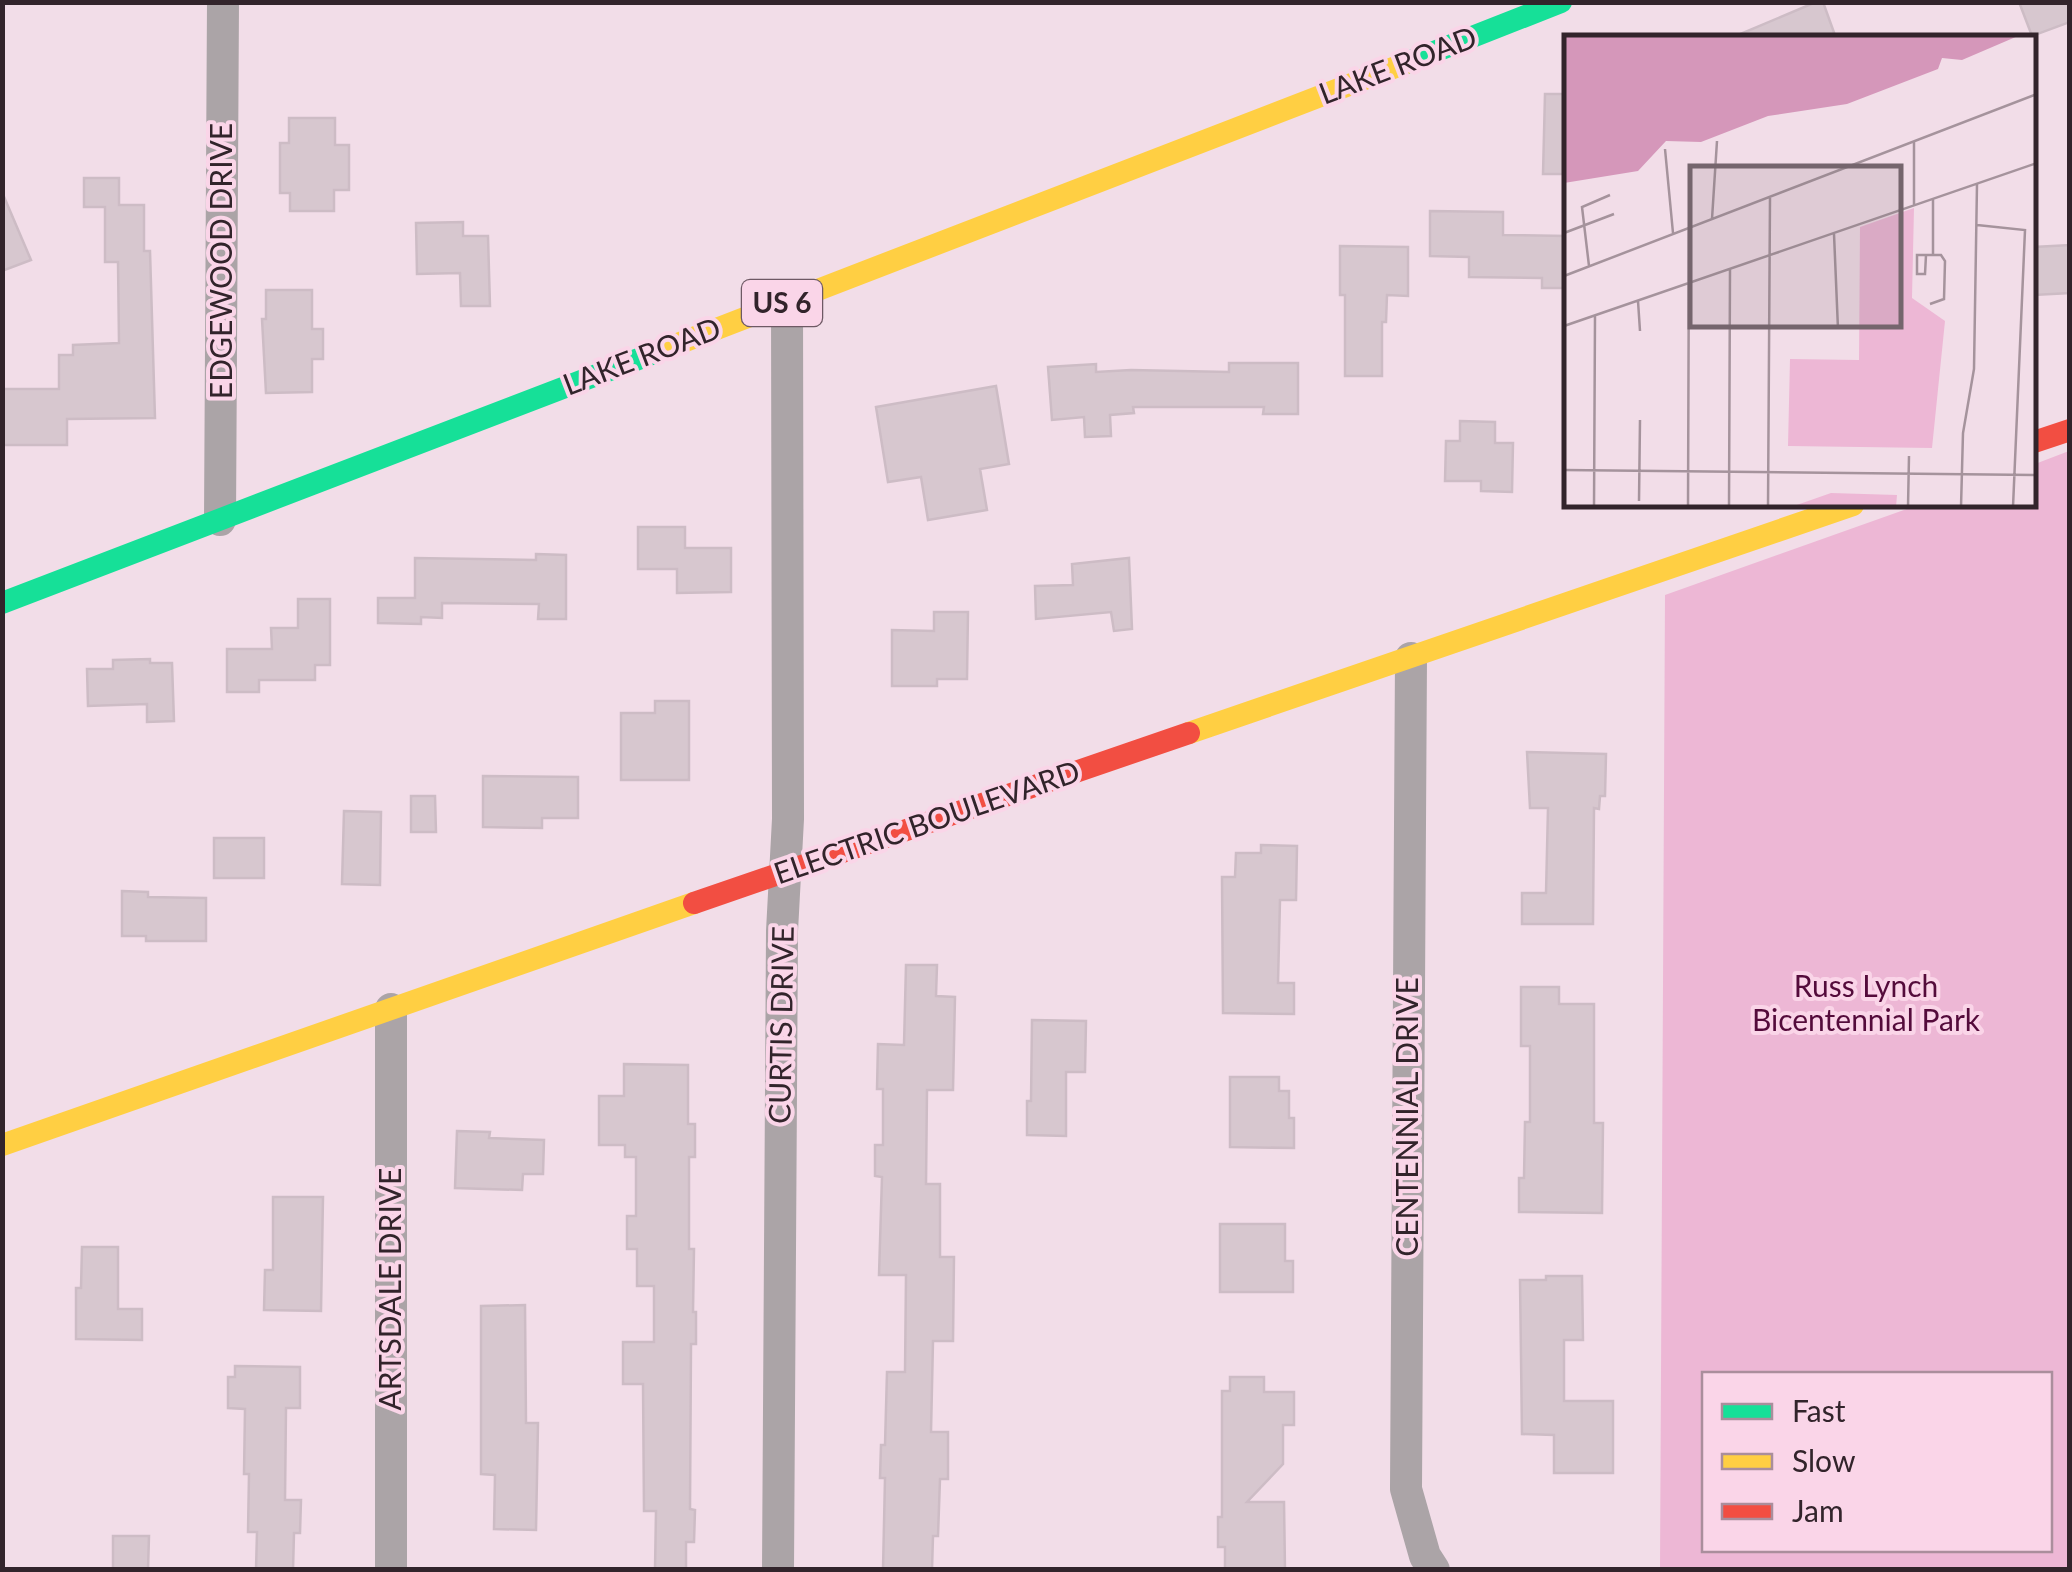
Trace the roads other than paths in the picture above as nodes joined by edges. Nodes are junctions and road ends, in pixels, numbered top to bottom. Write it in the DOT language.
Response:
graph roads {
  1 [pos="223,2"];
  2 [pos="1561,2"];
  3 [pos="786,302"];
  4 [pos="2070,430"];
  5 [pos="2037,441"];
  6 [pos="1843,508"];
  7 [pos="220,520"];
  8 [pos="2,603"];
  9 [pos="1411,658"];
  10 [pos="785,871"];
  11 [pos="392,1010"];
  12 [pos="2,1146"];
  13 [pos="391,1570"];
  14 [pos="778,1570"];
  15 [pos="1434,1570"];
  1 -- 7 [label="street, EDGEWOOD DRIVE"];
  2 -- 3 [label="street, LAKE ROAD / US 6"];
  3 -- 7 [label="street, LAKE ROAD / US 6"];
  3 -- 10 [label="street, CURTIS DRIVE"];
  4 -- 5 [label="street"];
  6 -- 9 [label="street, ELECTRIC BOULEVARD"];
  7 -- 8 [label="street, LAKE ROAD / US 6"];
  9 -- 10 [label="street, ELECTRIC BOULEVARD"];
  9 -- 15 [label="street, CENTENNIAL DRIVE"];
  10 -- 11 [label="street, ELECTRIC BOULEVARD"];
  10 -- 14 [label="street, CURTIS DRIVE"];
  11 -- 12 [label="street, ELECTRIC BOULEVARD"];
  11 -- 13 [label="street, ARTSDALE DRIVE"];
}
